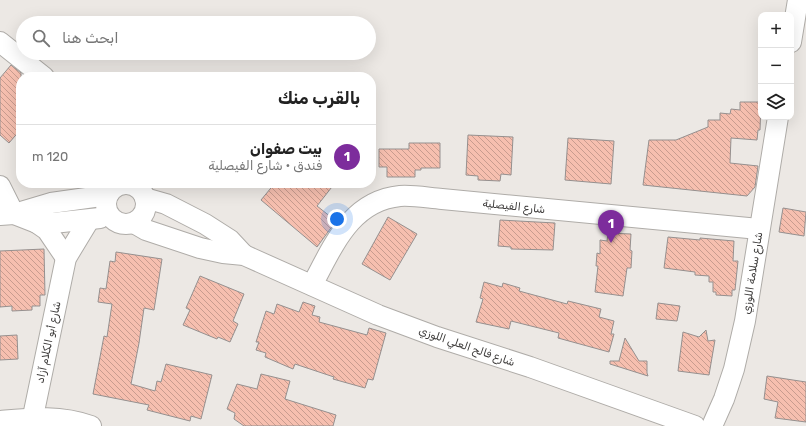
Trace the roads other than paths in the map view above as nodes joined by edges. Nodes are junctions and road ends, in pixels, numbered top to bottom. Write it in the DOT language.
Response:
graph roads {
  1 [pos="798,0"];
  2 [pos="794,24"];
  3 [pos="0,42"];
  4 [pos="16,55"];
  5 [pos="23,60"];
  6 [pos="38,72"];
  7 [pos="777,120"];
  8 [pos="0,186"];
  9 [pos="111,190"];
  10 [pos="144,191"];
  11 [pos="7,215"];
  12 [pos="111,216"];
  13 [pos="89,220"];
  14 [pos="37,223"];
  15 [pos="134,223"];
  16 [pos="759,229"];
  17 [pos="244,255"];
  18 [pos="66,258"];
  19 [pos="312,285"];
  20 [pos="0,421"];
  21 [pos="32,422"];
  22 [pos="91,426"];
  23 [pos="695,426"];
  24 [pos="712,426"];
  1 -- 2 [label="street"];
  3 -- 4 [label="street"];
  5 -- 6 [label="street"];
  7 -- 16 [label="street, شارع سلامة اللوزي"];
  8 -- 11 [label="street"];
  9 -- 11 [label="street"];
  9 -- 12 [label="street"];
  10 -- 15 [label="street"];
  10 -- 17 [label="street, شارع فالح العلي اللوزي"];
  11 -- 14 [label="street"];
  12 -- 13 [label="street"];
  12 -- 15 [label="street"];
  13 -- 14 [label="street"];
  13 -- 18 [label="street, شارع أبو الكلام آزاد"];
  14 -- 18 [label="street"];
  15 -- 17 [label="street, شارع فالح العلي اللوزي"];
  16 -- 19 [label="street, شارع الفيصلية"];
  16 -- 24 [label="street, شارع سلامة اللوزي"];
  17 -- 19 [label="street, شارع فالح العلي اللوزي"];
  18 -- 21 [label="street, شارع أبو الكلام آزاد"];
  19 -- 23 [label="street, شارع فالح العلي اللوزي"];
  20 -- 21 [label="street"];
  21 -- 22 [label="street"];
}
